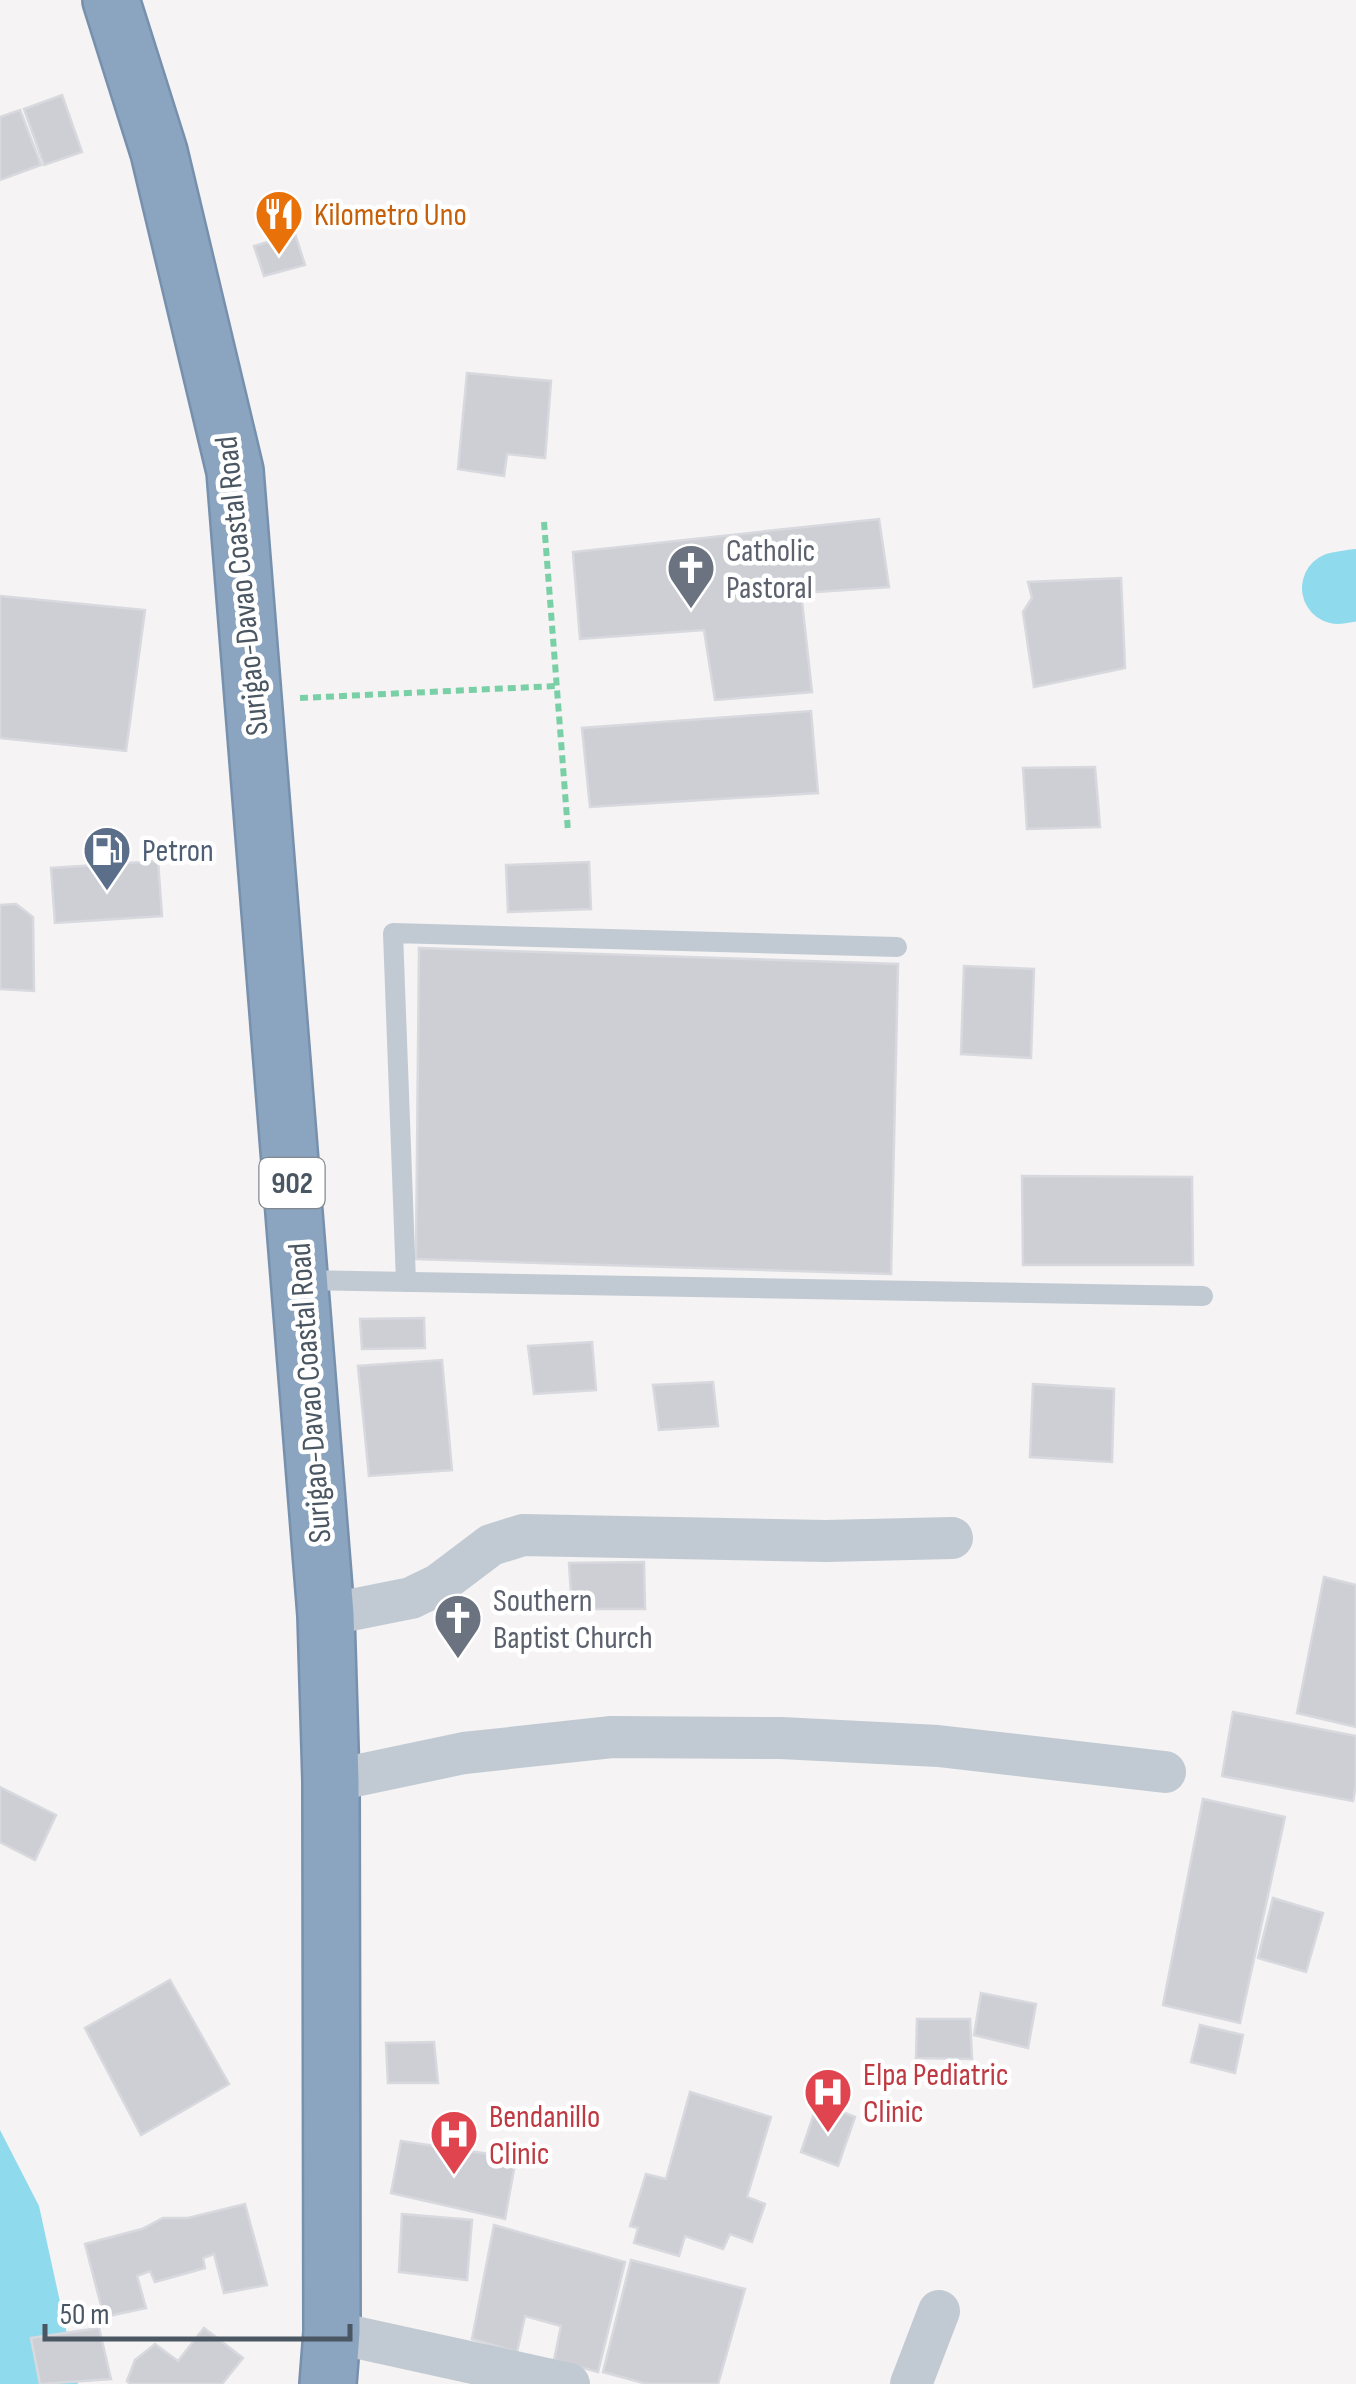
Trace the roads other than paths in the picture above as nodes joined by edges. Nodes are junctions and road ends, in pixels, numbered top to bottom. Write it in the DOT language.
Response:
graph roads {
  1 [pos="111,0"];
  2 [pos="897,948"];
  3 [pos="300,1280"];
  4 [pos="406,1282"];
  5 [pos="1203,1296"];
  6 [pos="952,1538"];
  7 [pos="326,1614"];
  8 [pos="1164,1772"];
  9 [pos="330,1780"];
  10 [pos="939,2312"];
  11 [pos="330,2358"];
  12 [pos="569,2384"];
  13 [pos="912,2384"];
  1 -- 3 [label="highway, Surigao-Davao Coastal Road / 902"];
  2 -- 4 [label="lane"];
  3 -- 4 [label="lane"];
  3 -- 7 [label="highway, Surigao-Davao Coastal Road / 902"];
  4 -- 5 [label="lane"];
  6 -- 7 [label="street"];
  7 -- 9 [label="highway, Surigao-Davao Coastal Road / 902"];
  8 -- 9 [label="street"];
  9 -- 11 [label="highway, Surigao-Davao Coastal Road / 902"];
  10 -- 13 [label="street"];
  11 -- 12 [label="street"];
}
